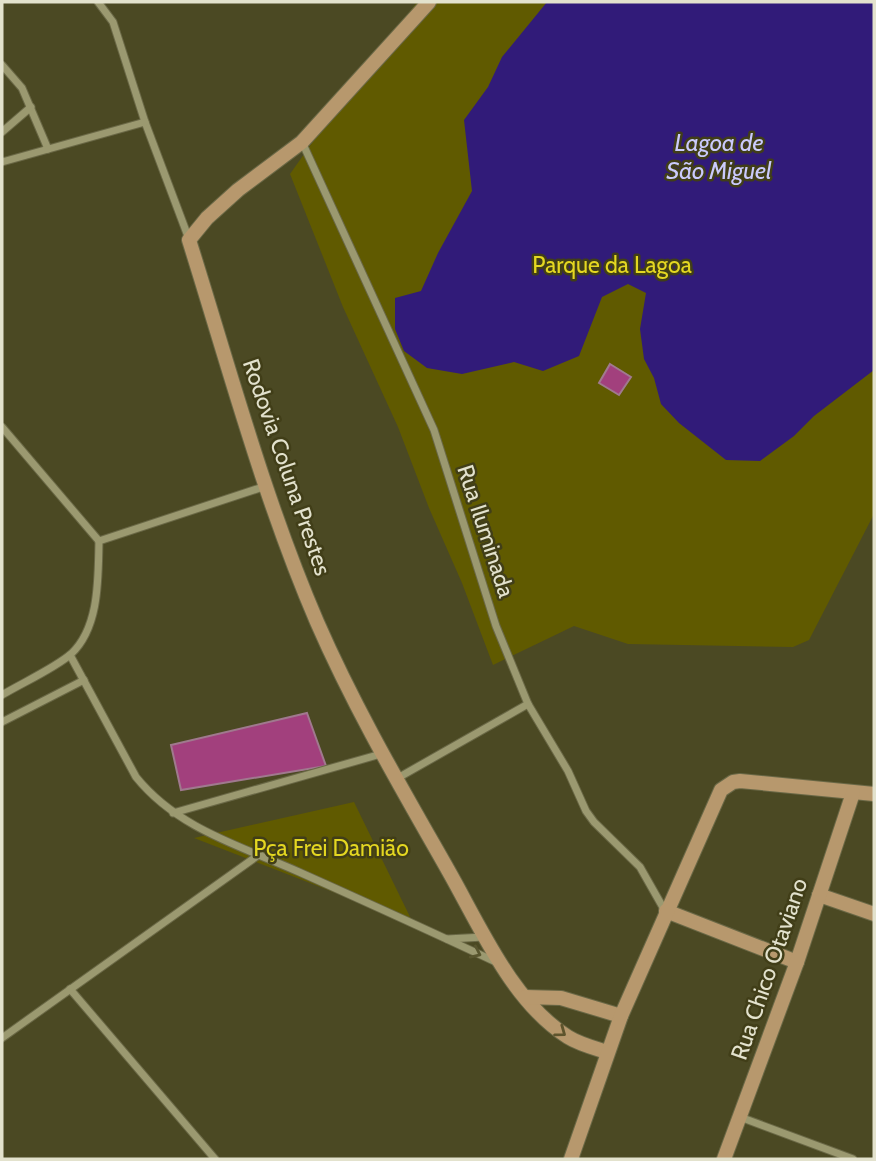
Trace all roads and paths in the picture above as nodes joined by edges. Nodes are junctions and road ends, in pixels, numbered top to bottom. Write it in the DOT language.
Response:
graph roads {
  1 [pos="98,2"];
  2 [pos="429,2"];
  3 [pos="2,65"];
  4 [pos="31,107"];
  5 [pos="145,122"];
  6 [pos="2,132"];
  7 [pos="302,142"];
  8 [pos="48,149"];
  9 [pos="2,162"];
  10 [pos="189,240"];
  11 [pos="2,427"];
  12 [pos="266,486"];
  13 [pos="99,541"];
  14 [pos="70,655"];
  15 [pos="84,680"];
  16 [pos="2,695"];
  17 [pos="528,704"];
  18 [pos="2,722"];
  19 [pos="380,754"];
  20 [pos="396,779"];
  21 [pos="853,793"];
  22 [pos="874,794"];
  23 [pos="173,813"];
  24 [pos="260,855"];
  25 [pos="819,895"];
  26 [pos="666,911"];
  27 [pos="874,914"];
  28 [pos="486,936"];
  29 [pos="447,939"];
  30 [pos="797,962"];
  31 [pos="505,967"];
  32 [pos="70,989"];
  33 [pos="524,997"];
  34 [pos="621,1016"];
  35 [pos="2,1038"];
  36 [pos="607,1052"];
  37 [pos="740,1117"];
  38 [pos="215,1159"];
  39 [pos="571,1159"];
  40 [pos="724,1159"];
  41 [pos="853,1159"];
  1 -- 5 [label="street"];
  2 -- 7 [label="main road"];
  3 -- 4 [label="street"];
  4 -- 6 [label="street"];
  4 -- 8 [label="street"];
  5 -- 8 [label="street"];
  5 -- 10 [label="street"];
  7 -- 10 [label="main road"];
  7 -- 17 [label="street, Rua Iluminada"];
  8 -- 9 [label="street"];
  10 -- 12 [label="main road, Rodovia Coluna Prestes"];
  11 -- 13 [label="street"];
  12 -- 13 [label="street"];
  12 -- 19 [label="main road, Rodovia Coluna Prestes"];
  13 -- 14 [label="street"];
  14 -- 15 [label="street"];
  14 -- 16 [label="street"];
  15 -- 18 [label="street"];
  15 -- 23 [label="street"];
  17 -- 20 [label="street"];
  17 -- 26 [label="street, Rua Iluminada"];
  19 -- 20 [label="main road, Rodovia Coluna Prestes"];
  19 -- 23 [label="street"];
  20 -- 28 [label="main road, Rodovia Coluna Prestes"];
  21 -- 22 [label="main road"];
  21 -- 25 [label="main road, Rua Chico Otaviano"];
  21 -- 26 [label="main road"];
  23 -- 24 [label="street"];
  24 -- 29 [label="street"];
  24 -- 32 [label="street"];
  25 -- 27 [label="main road"];
  25 -- 30 [label="main road, Rua Chico Otaviano"];
  26 -- 30 [label="main road"];
  26 -- 34 [label="main road"];
  28 -- 29 [label="street"];
  28 -- 31 [label="main road, Rodovia Coluna Prestes"];
  29 -- 31 [label="street, one-way"];
  30 -- 37 [label="main road, Rua Chico Otaviano"];
  31 -- 33 [label="main road, Rodovia Coluna Prestes"];
  32 -- 35 [label="street"];
  32 -- 38 [label="street"];
  33 -- 34 [label="main road"];
  33 -- 36 [label="main road, Rodovia Coluna Prestes, one-way"];
  34 -- 36 [label="main road"];
  36 -- 39 [label="main road"];
  37 -- 40 [label="main road, Rua Chico Otaviano"];
  37 -- 41 [label="street"];
}
